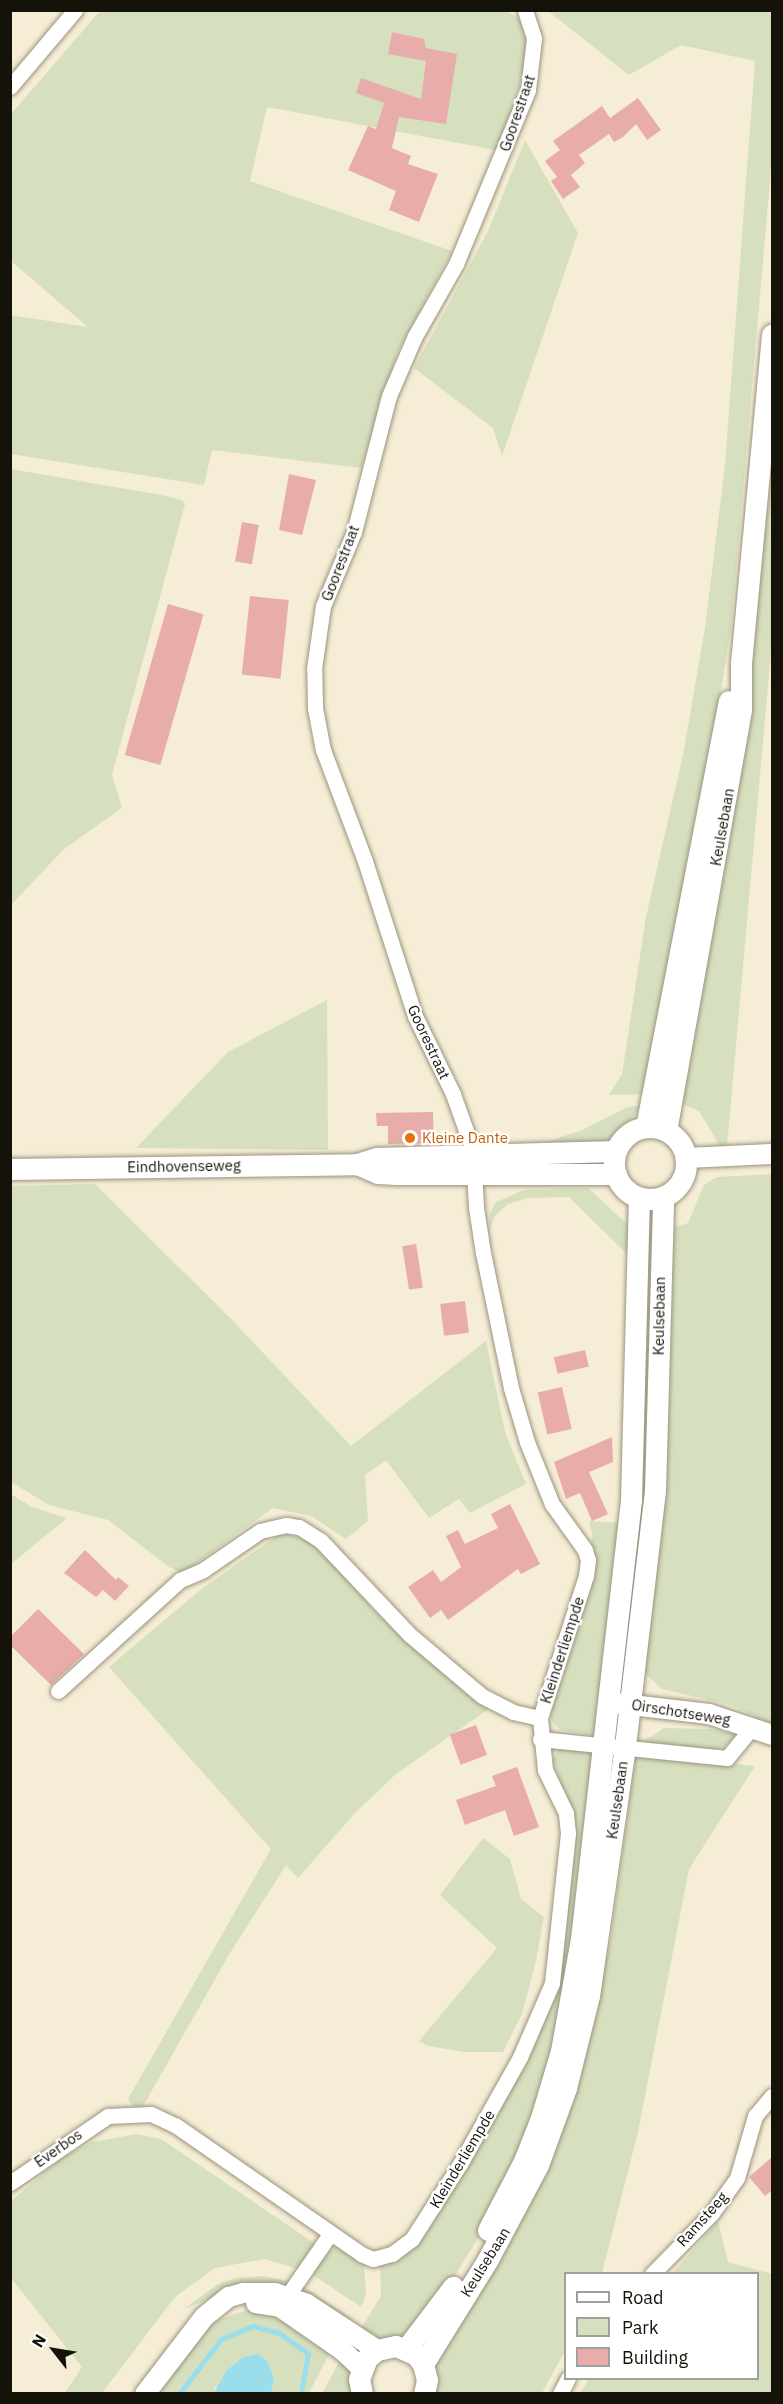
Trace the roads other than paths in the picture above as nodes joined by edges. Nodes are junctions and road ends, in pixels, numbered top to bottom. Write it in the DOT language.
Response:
graph roads {
  1 [pos="75,10"];
  2 [pos="525,10"];
  3 [pos="10,87"];
  4 [pos="772,334"];
  5 [pos="656,1129"];
  6 [pos="616,1151"];
  7 [pos="772,1154"];
  8 [pos="686,1158"];
  9 [pos="474,1165"];
  10 [pos="10,1169"];
  11 [pos="615,1174"];
  12 [pos="663,1197"];
  13 [pos="639,1198"];
  14 [pos="58,1691"];
  15 [pos="619,1703"];
  16 [pos="540,1718"];
  17 [pos="753,1726"];
  18 [pos="772,1735"];
  19 [pos="540,1739"];
  20 [pos="603,1744"];
  21 [pos="625,1746"];
  22 [pos="772,2096"];
  23 [pos="108,2116"];
  24 [pos="10,2183"];
  25 [pos="330,2234"];
  26 [pos="654,2272"];
  27 [pos="283,2301"];
  28 [pos="406,2349"];
  29 [pos="377,2350"];
  30 [pos="423,2364"];
  31 [pos="361,2368"];
  32 [pos="567,2380"];
  33 [pos="145,2394"];
  34 [pos="362,2394"];
  35 [pos="424,2394"];
  36 [pos="560,2394"];
  1 -- 3 [label="street"];
  2 -- 9 [label="street, Goorestraat"];
  4 -- 5 [label="main road, Keulsebaan"];
  5 -- 6 [label="main road"];
  5 -- 8 [label="main road"];
  6 -- 9 [label="main road, Eindhovenseweg"];
  6 -- 11 [label="main road"];
  7 -- 8 [label="street"];
  8 -- 12 [label="main road"];
  9 -- 10 [label="main road, Eindhovenseweg"];
  9 -- 11 [label="main road, Eindhovenseweg"];
  9 -- 16 [label="street, Kleinderliempde"];
  11 -- 13 [label="main road"];
  12 -- 13 [label="main road"];
  12 -- 15 [label="main road, Keulsebaan"];
  13 -- 15 [label="main road, Keulsebaan"];
  14 -- 16 [label="street, Kleinderliempde"];
  15 -- 17 [label="street, Oirschotseweg"];
  15 -- 20 [label="main road, Keulsebaan"];
  15 -- 21 [label="main road, Keulsebaan"];
  16 -- 19 [label="street"];
  17 -- 18 [label="street, Oirschotseweg"];
  17 -- 21 [label="street, Oirschotseweg"];
  19 -- 20 [label="street, Oirschotseweg"];
  19 -- 25 [label="street, Kleinderliempde"];
  20 -- 21 [label="street, Oirschotseweg"];
  20 -- 28 [label="main road, Keulsebaan"];
  21 -- 30 [label="main road, Keulsebaan"];
  22 -- 26 [label="street, Ramsteeg"];
  23 -- 24 [label="street, Everbos"];
  23 -- 25 [label="street, Kleinderliempde"];
  25 -- 27 [label="street"];
  27 -- 29 [label="street"];
  27 -- 31 [label="street"];
  27 -- 33 [label="street"];
  28 -- 29 [label="main road"];
  28 -- 30 [label="main road"];
  29 -- 31 [label="main road"];
  30 -- 35 [label="main road"];
  31 -- 34 [label="main road"];
  32 -- 36 [label="street"];
}
